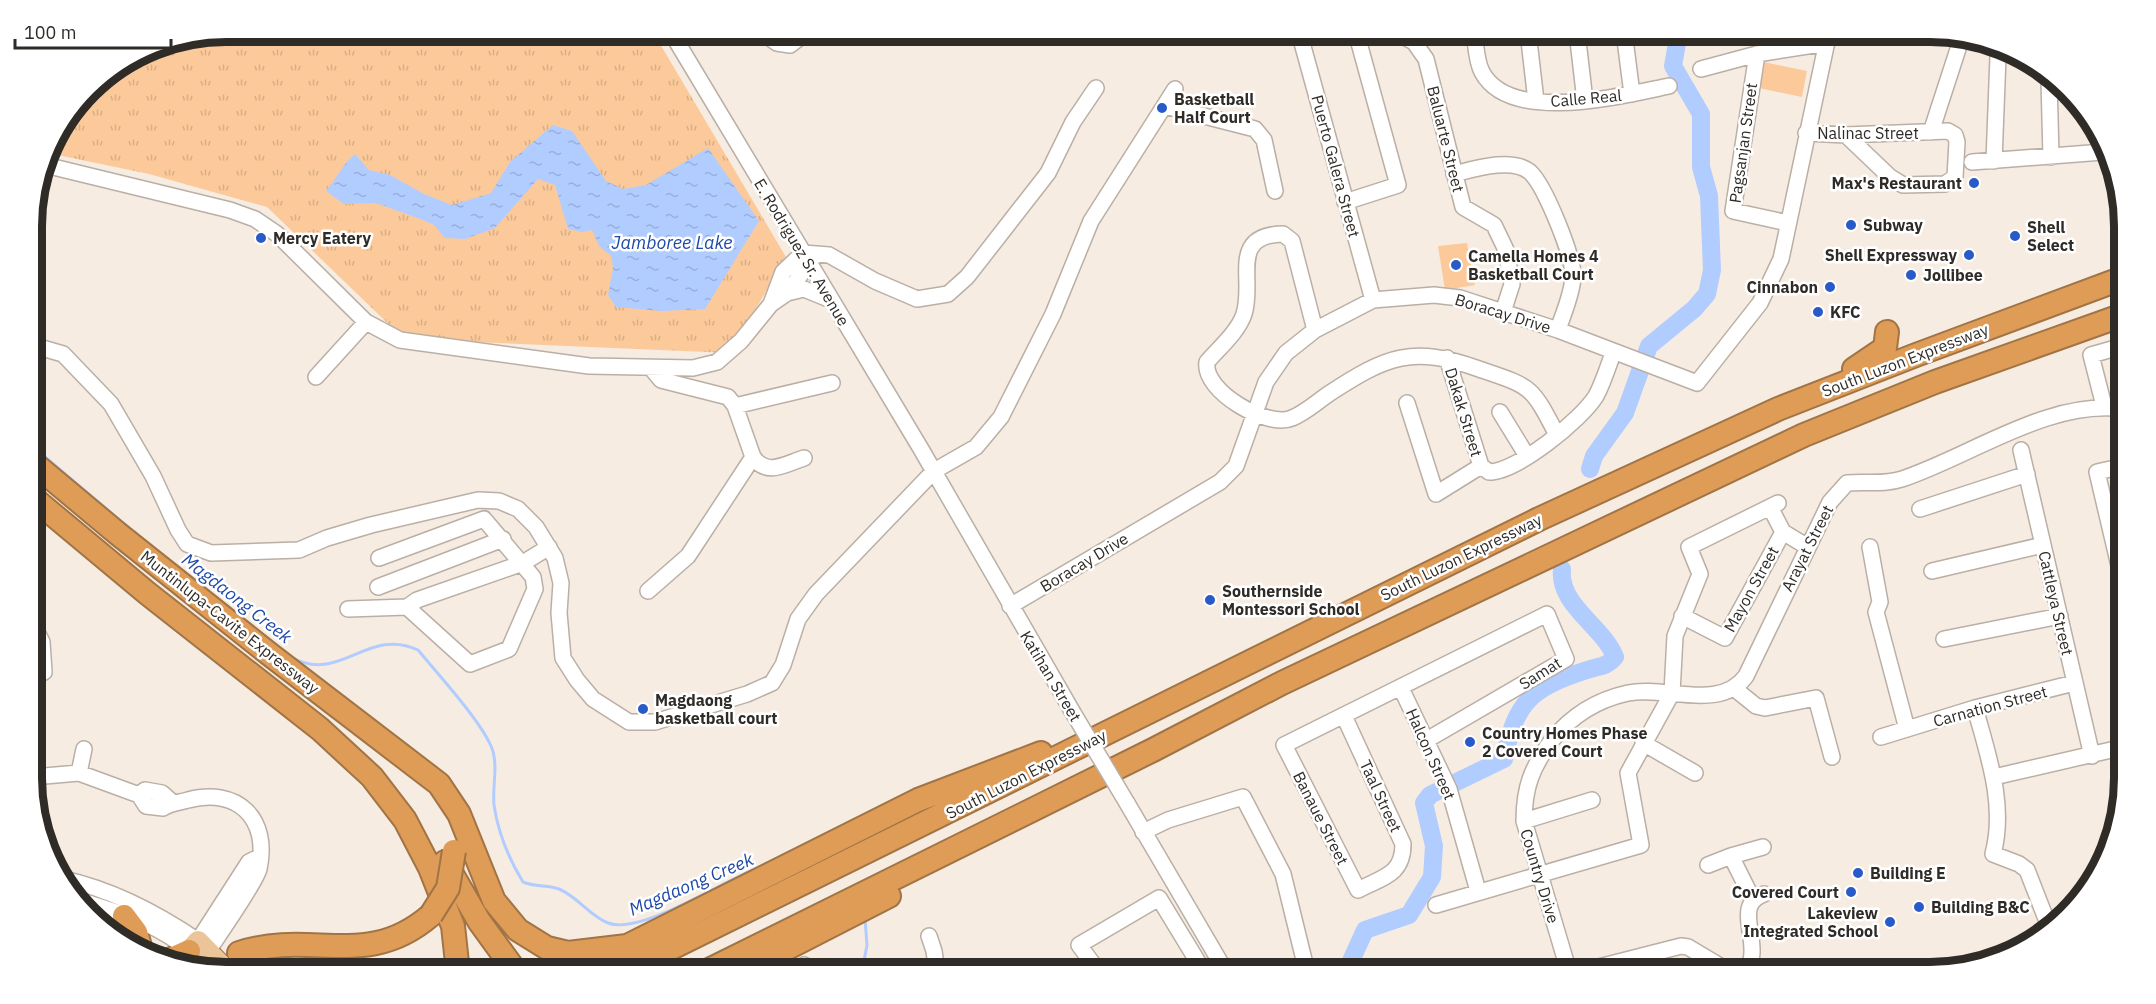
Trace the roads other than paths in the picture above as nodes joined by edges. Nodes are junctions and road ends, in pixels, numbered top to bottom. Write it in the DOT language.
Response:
graph roads {
  1 [pos="677,42"];
  2 [pos="776,42"];
  3 [pos="794,42"];
  4 [pos="1302,42"];
  5 [pos="1359,42"];
  6 [pos="1414,42"];
  7 [pos="1475,42"];
  8 [pos="1529,42"];
  9 [pos="1578,42"];
  10 [pos="1625,42"];
  11 [pos="1807,42"];
  12 [pos="1827,42"];
  13 [pos="1958,49"];
  14 [pos="1758,54"];
  15 [pos="1998,56"];
  16 [pos="1701,69"];
  17 [pos="1669,86"];
  18 [pos="2049,86"];
  19 [pos="1096,88"];
  20 [pos="1175,89"];
  21 [pos="1632,94"];
  22 [pos="1536,101"];
  23 [pos="1585,101"];
  24 [pos="1165,106"];
  25 [pos="1931,132"];
  26 [pos="1806,133"];
  27 [pos="1846,135"];
  28 [pos="2098,152"];
  29 [pos="2050,157"];
  30 [pos="1994,161"];
  31 [pos="1972,162"];
  32 [pos="52,167"];
  33 [pos="1454,174"];
  34 [pos="1275,191"];
  35 [pos="1345,202"];
  36 [pos="1788,223"];
  37 [pos="809,257"];
  38 [pos="783,272"];
  39 [pos="2114,281"];
  40 [pos="791,288"];
  41 [pos="831,300"];
  42 [pos="1373,300"];
  43 [pos="771,304"];
  44 [pos="1503,312"];
  45 [pos="2114,318"];
  46 [pos="366,322"];
  47 [pos="1315,330"];
  48 [pos="1558,330"];
  49 [pos="1887,332"];
  50 [pos="42,348"];
  51 [pos="2114,349"];
  52 [pos="1613,353"];
  53 [pos="1447,358"];
  54 [pos="651,368"];
  55 [pos="316,377"];
  56 [pos="832,382"];
  57 [pos="1407,403"];
  58 [pos="735,406"];
  59 [pos="2104,406"];
  60 [pos="2114,408"];
  61 [pos="1778,409"];
  62 [pos="1500,412"];
  63 [pos="1255,413"];
  64 [pos="1557,435"];
  65 [pos="2021,450"];
  66 [pos="1527,456"];
  67 [pos="753,457"];
  68 [pos="804,458"];
  69 [pos="1481,466"];
  70 [pos="2114,468"];
  71 [pos="42,470"];
  72 [pos="934,471"];
  73 [pos="2027,474"];
  74 [pos="42,505"];
  75 [pos="1920,509"];
  76 [pos="1783,532"];
  77 [pos="503,539"];
  78 [pos="2114,544"];
  79 [pos="2043,545"];
  80 [pos="1806,546"];
  81 [pos="1870,546"];
  82 [pos="549,547"];
  83 [pos="379,558"];
  84 [pos="523,563"];
  85 [pos="1932,571"];
  86 [pos="378,587"];
  87 [pos="648,591"];
  88 [pos="1010,606"];
  89 [pos="407,607"];
  90 [pos="348,609"];
  91 [pos="1682,616"];
  92 [pos="2060,616"];
  93 [pos="1944,639"];
  94 [pos="42,642"];
  95 [pos="208,642"];
  96 [pos="42,673"];
  97 [pos="2074,683"];
  98 [pos="1401,688"];
  99 [pos="1735,688"];
  100 [pos="1672,693"];
  101 [pos="1975,708"];
  102 [pos="1344,716"];
  103 [pos="1138,717"];
  104 [pos="1907,729"];
  105 [pos="1881,737"];
  106 [pos="1425,741"];
  107 [pos="1643,743"];
  108 [pos="84,750"];
  109 [pos="2114,750"];
  110 [pos="2092,756"];
  111 [pos="1832,757"];
  112 [pos="80,773"];
  113 [pos="1695,773"];
  114 [pos="42,776"];
  115 [pos="1994,777"];
  116 [pos="432,778"];
  117 [pos="1592,800"];
  118 [pos="1524,821"];
  119 [pos="1004,822"];
  120 [pos="1143,832"];
  121 [pos="1763,847"];
  122 [pos="1731,856"];
  123 [pos="1708,865"];
  124 [pos="1540,874"];
  125 [pos="75,882"];
  126 [pos="1358,890"];
  127 [pos="1478,891"];
  128 [pos="1436,904"];
  129 [pos="93,905"];
  130 [pos="124,916"];
  131 [pos="2046,920"];
  132 [pos="928,936"];
  133 [pos="138,939"];
  134 [pos="627,946"];
  135 [pos="239,953"];
  136 [pos="198,956"];
  137 [pos="457,962"];
  138 [pos="509,962"];
  139 [pos="589,962"];
  140 [pos="643,962"];
  141 [pos="725,962"];
  142 [pos="760,962"];
  143 [pos="936,962"];
  144 [pos="1092,962"];
  145 [pos="1198,962"];
  146 [pos="1220,962"];
  147 [pos="1304,962"];
  148 [pos="1566,962"];
  149 [pos="1618,962"];
  150 [pos="1714,962"];
  151 [pos="1751,962"];
  1 -- 37 [label="street, E. Rodriguez Sr. Avenue"];
  2 -- 3 [label="street"];
  4 -- 35 [label="street, Puerto Galera Street"];
  5 -- 35 [label="street"];
  6 -- 33 [label="street, Baluarte Street"];
  7 -- 22 [label="street, Calle Real"];
  8 -- 22 [label="street"];
  9 -- 23 [label="street"];
  10 -- 21 [label="street"];
  11 -- 14 [label="street"];
  12 -- 26 [label="street, Boracay Drive"];
  13 -- 25 [label="street, Nalinac Street"];
  14 -- 16 [label="street"];
  14 -- 36 [label="street, Pagsanjan Street"];
  15 -- 30 [label="street"];
  17 -- 21 [label="street, Calle Real"];
  18 -- 29 [label="street"];
  19 -- 37 [label="street"];
  20 -- 24 [label="street"];
  21 -- 23 [label="street, Calle Real"];
  22 -- 23 [label="street, Calle Real"];
  24 -- 34 [label="street"];
  24 -- 72 [label="street"];
  25 -- 27 [label="street, Nalinac Street"];
  25 -- 27 [label="street, Nalinac Street"];
  26 -- 27 [label="street, Nalinac Street"];
  26 -- 36 [label="street, Boracay Drive"];
  28 -- 29 [label="street"];
  29 -- 30 [label="street"];
  30 -- 31 [label="street"];
  32 -- 46 [label="street"];
  33 -- 44 [label="street, Baluarte Street"];
  33 -- 48 [label="street"];
  35 -- 42 [label="street, Puerto Galera Street"];
  36 -- 52 [label="street, Boracay Drive"];
  37 -- 38 [label="street"];
  37 -- 40 [label="street"];
  37 -- 41 [label="street, E. Rodriguez Sr. Avenue"];
  38 -- 40 [label="street"];
  38 -- 43 [label="street"];
  39 -- 61 [label="highway, South Luzon Expressway"];
  40 -- 41 [label="street"];
  40 -- 43 [label="street"];
  41 -- 72 [label="street, E. Rodriguez Sr. Avenue"];
  42 -- 44 [label="street, Boracay Drive"];
  42 -- 47 [label="street, Boracay Drive"];
  43 -- 54 [label="street"];
  44 -- 48 [label="street, Boracay Drive"];
  45 -- 119 [label="highway, South Luzon Expressway"];
  46 -- 54 [label="street"];
  46 -- 55 [label="street"];
  47 -- 63 [label="street, Boracay Drive"];
  47 -- 63 [label="street"];
  48 -- 52 [label="street, Boracay Drive"];
  49 -- 61 [label="highway"];
  50 -- 82 [label="street"];
  51 -- 59 [label="street"];
  52 -- 64 [label="street, Dakak Street"];
  53 -- 63 [label="street"];
  53 -- 64 [label="street"];
  53 -- 69 [label="street, Dakak Street"];
  54 -- 58 [label="street"];
  56 -- 58 [label="street"];
  57 -- 69 [label="street, Dakak Street"];
  58 -- 67 [label="street"];
  59 -- 60 [label="street, Arayat Street"];
  59 -- 80 [label="street, Arayat Street"];
  61 -- 103 [label="highway, South Luzon Expressway"];
  62 -- 66 [label="street"];
  63 -- 88 [label="street, Boracay Drive"];
  64 -- 66 [label="street, Dakak Street"];
  65 -- 73 [label="street, Cattleya Street"];
  66 -- 69 [label="street, Dakak Street"];
  67 -- 68 [label="street"];
  67 -- 87 [label="street"];
  70 -- 78 [label="street"];
  71 -- 116 [label="highway, Muntinlupa-Cavite Expressway"];
  72 -- 82 [label="street"];
  72 -- 88 [label="street, Katihan Street"];
  73 -- 75 [label="street"];
  73 -- 79 [label="street, Cattleya Street"];
  74 -- 95 [label="highway, Muntinlupa-Cavite Expressway"];
  76 -- 80 [label="street"];
  76 -- 91 [label="street, Mayon Street"];
  76 -- 91 [label="street"];
  77 -- 83 [label="street"];
  77 -- 84 [label="street"];
  77 -- 86 [label="street"];
  79 -- 85 [label="street"];
  79 -- 92 [label="street, Cattleya Street"];
  80 -- 99 [label="street, Arayat Street"];
  81 -- 104 [label="street"];
  82 -- 84 [label="street"];
  84 -- 89 [label="street"];
  84 -- 89 [label="street"];
  88 -- 120 [label="street, Katihan Street, bridge"];
  89 -- 90 [label="street"];
  91 -- 100 [label="street"];
  92 -- 93 [label="street"];
  92 -- 97 [label="street, Cattleya Street"];
  94 -- 96 [label="street"];
  95 -- 137 [label="highway"];
  95 -- 138 [label="highway"];
  97 -- 101 [label="street, Carnation Street"];
  97 -- 110 [label="street, Cattleya Street"];
  98 -- 102 [label="street"];
  98 -- 106 [label="street, Halcon Street"];
  98 -- 106 [label="street, Samat"];
  99 -- 100 [label="street"];
  99 -- 111 [label="street"];
  100 -- 107 [label="street"];
  100 -- 118 [label="street, Country Drive"];
  101 -- 104 [label="street, Carnation Street"];
  101 -- 115 [label="street"];
  102 -- 126 [label="street, Taal Street"];
  102 -- 126 [label="street, Banaue Street"];
  103 -- 134 [label="highway"];
  103 -- 140 [label="highway, South Luzon Expressway"];
  104 -- 105 [label="street, Carnation Street"];
  106 -- 127 [label="street, Halcon Street"];
  107 -- 113 [label="street"];
  107 -- 124 [label="street"];
  108 -- 112 [label="street"];
  109 -- 110 [label="street"];
  110 -- 115 [label="street"];
  112 -- 114 [label="street"];
  112 -- 136 [label="street"];
  115 -- 131 [label="street"];
  116 -- 134 [label="highway, Muntinlupa-Cavite Expressway"];
  116 -- 135 [label="highway, bridge"];
  117 -- 118 [label="street"];
  118 -- 124 [label="street, Country Drive"];
  119 -- 141 [label="highway, South Luzon Expressway"];
  119 -- 142 [label="highway"];
  120 -- 146 [label="street, Katihan Street"];
  120 -- 147 [label="street"];
  121 -- 122 [label="street"];
  122 -- 123 [label="street"];
  122 -- 151 [label="street"];
  124 -- 127 [label="street"];
  124 -- 148 [label="street, Country Drive"];
  125 -- 136 [label="street"];
  127 -- 128 [label="street"];
  129 -- 130 [label="street"];
  130 -- 133 [label="highway"];
  130 -- 136 [label="street"];
  132 -- 143 [label="street"];
  134 -- 139 [label="highway"];
  144 -- 145 [label="street"];
  149 -- 150 [label="street"];
}
